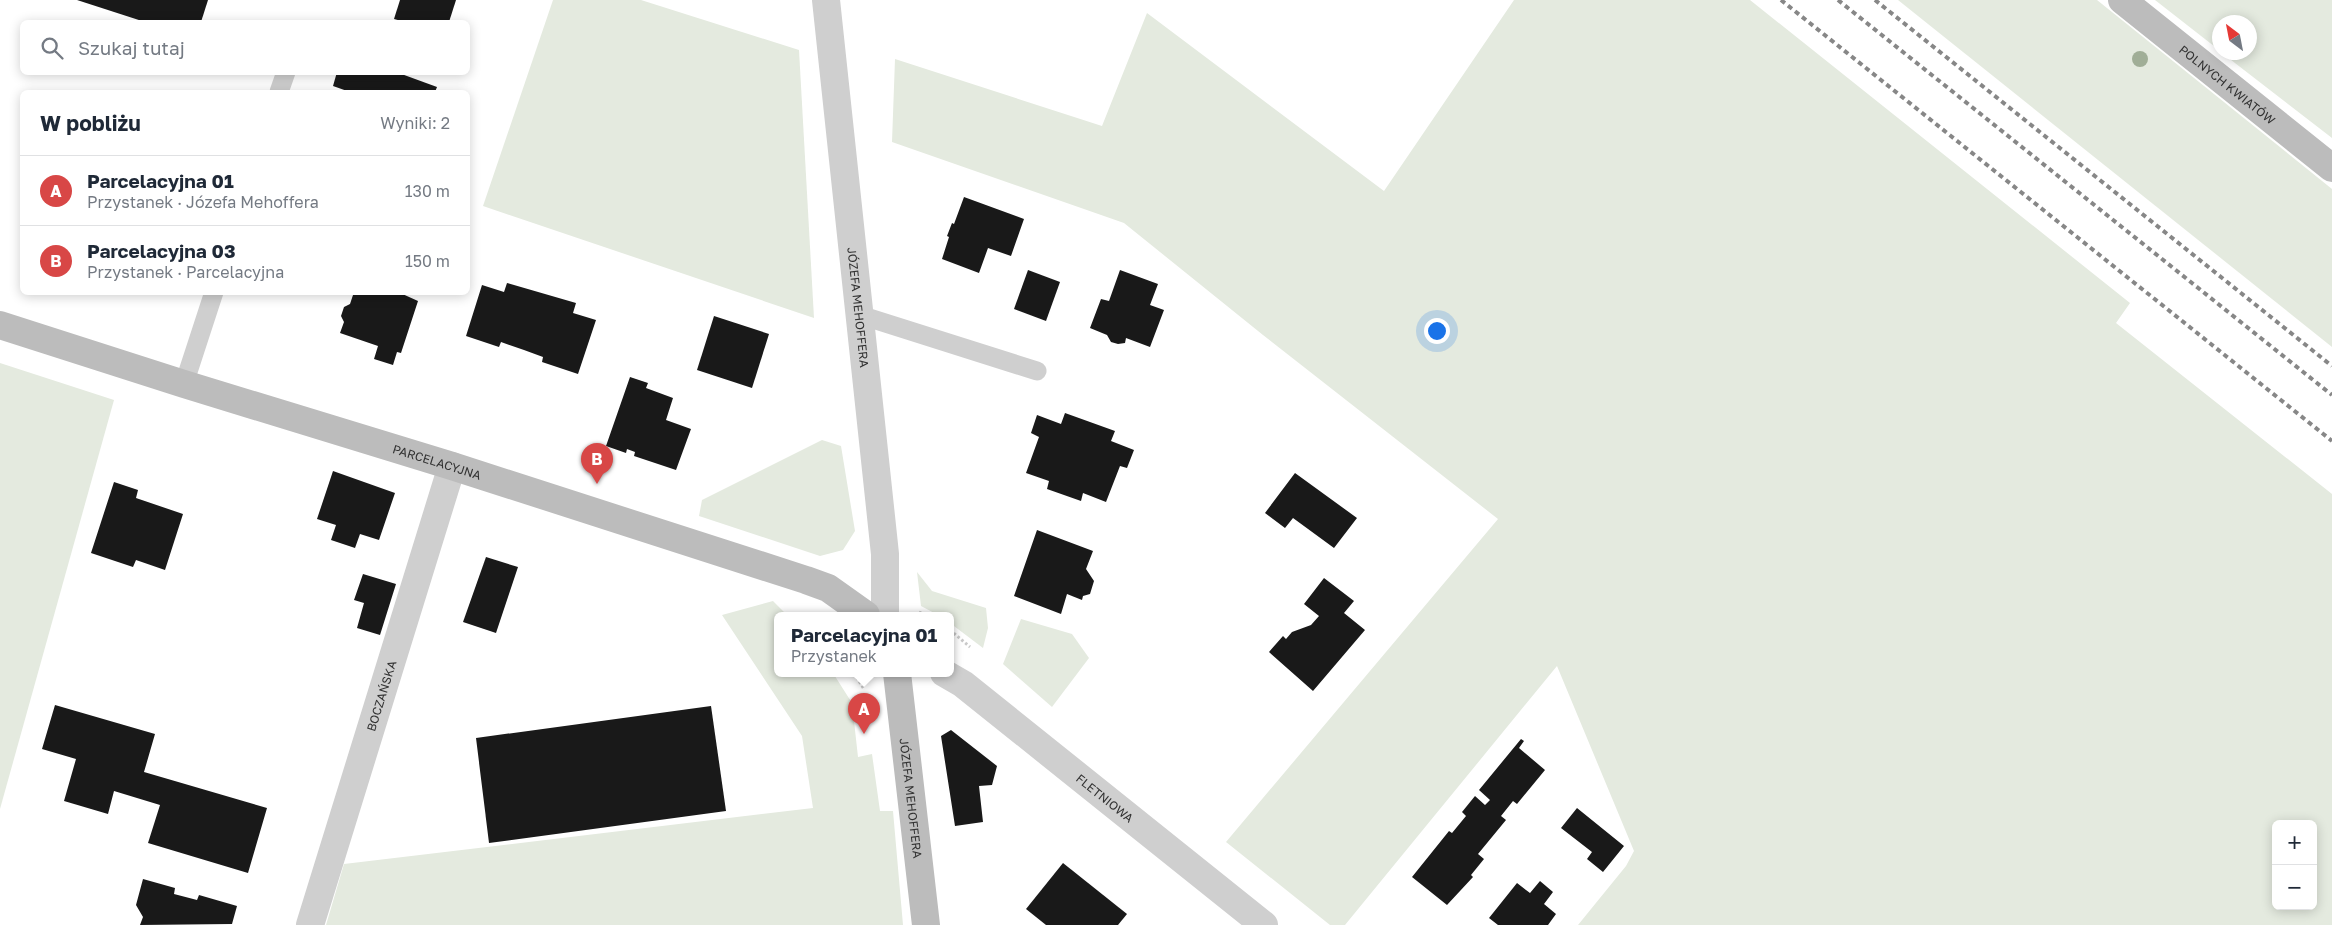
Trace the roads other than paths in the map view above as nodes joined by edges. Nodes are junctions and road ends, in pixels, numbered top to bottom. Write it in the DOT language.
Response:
graph roads {
  1 [pos="826,0"];
  2 [pos="2122,0"];
  3 [pos="285,75"];
  4 [pos="280,90"];
  5 [pos="2332,168"];
  6 [pos="213,295"];
  7 [pos="860,315"];
  8 [pos="0,324"];
  9 [pos="1037,371"];
  10 [pos="184,384"];
  11 [pos="452,466"];
  12 [pos="862,612"];
  13 [pos="885,612"];
  14 [pos="897,677"];
  15 [pos="950,677"];
  16 [pos="310,925"];
  17 [pos="926,925"];
  18 [pos="1264,925"];
  1 -- 7 [label="street, JÓZEFA MEHOFFERA"];
  2 -- 5 [label="street, POLNYCH KWIATÓW"];
  3 -- 4 [label="lane"];
  6 -- 10 [label="lane"];
  7 -- 9 [label="lane"];
  7 -- 13 [label="street, JÓZEFA MEHOFFERA"];
  8 -- 10 [label="street, PARCELACYJNA"];
  10 -- 11 [label="street, PARCELACYJNA"];
  11 -- 12 [label="street, PARCELACYJNA"];
  11 -- 16 [label="street, BOCZAŃSKA"];
  14 -- 17 [label="street, JÓZEFA MEHOFFERA"];
  15 -- 18 [label="street, FLETNIOWA"];
}
